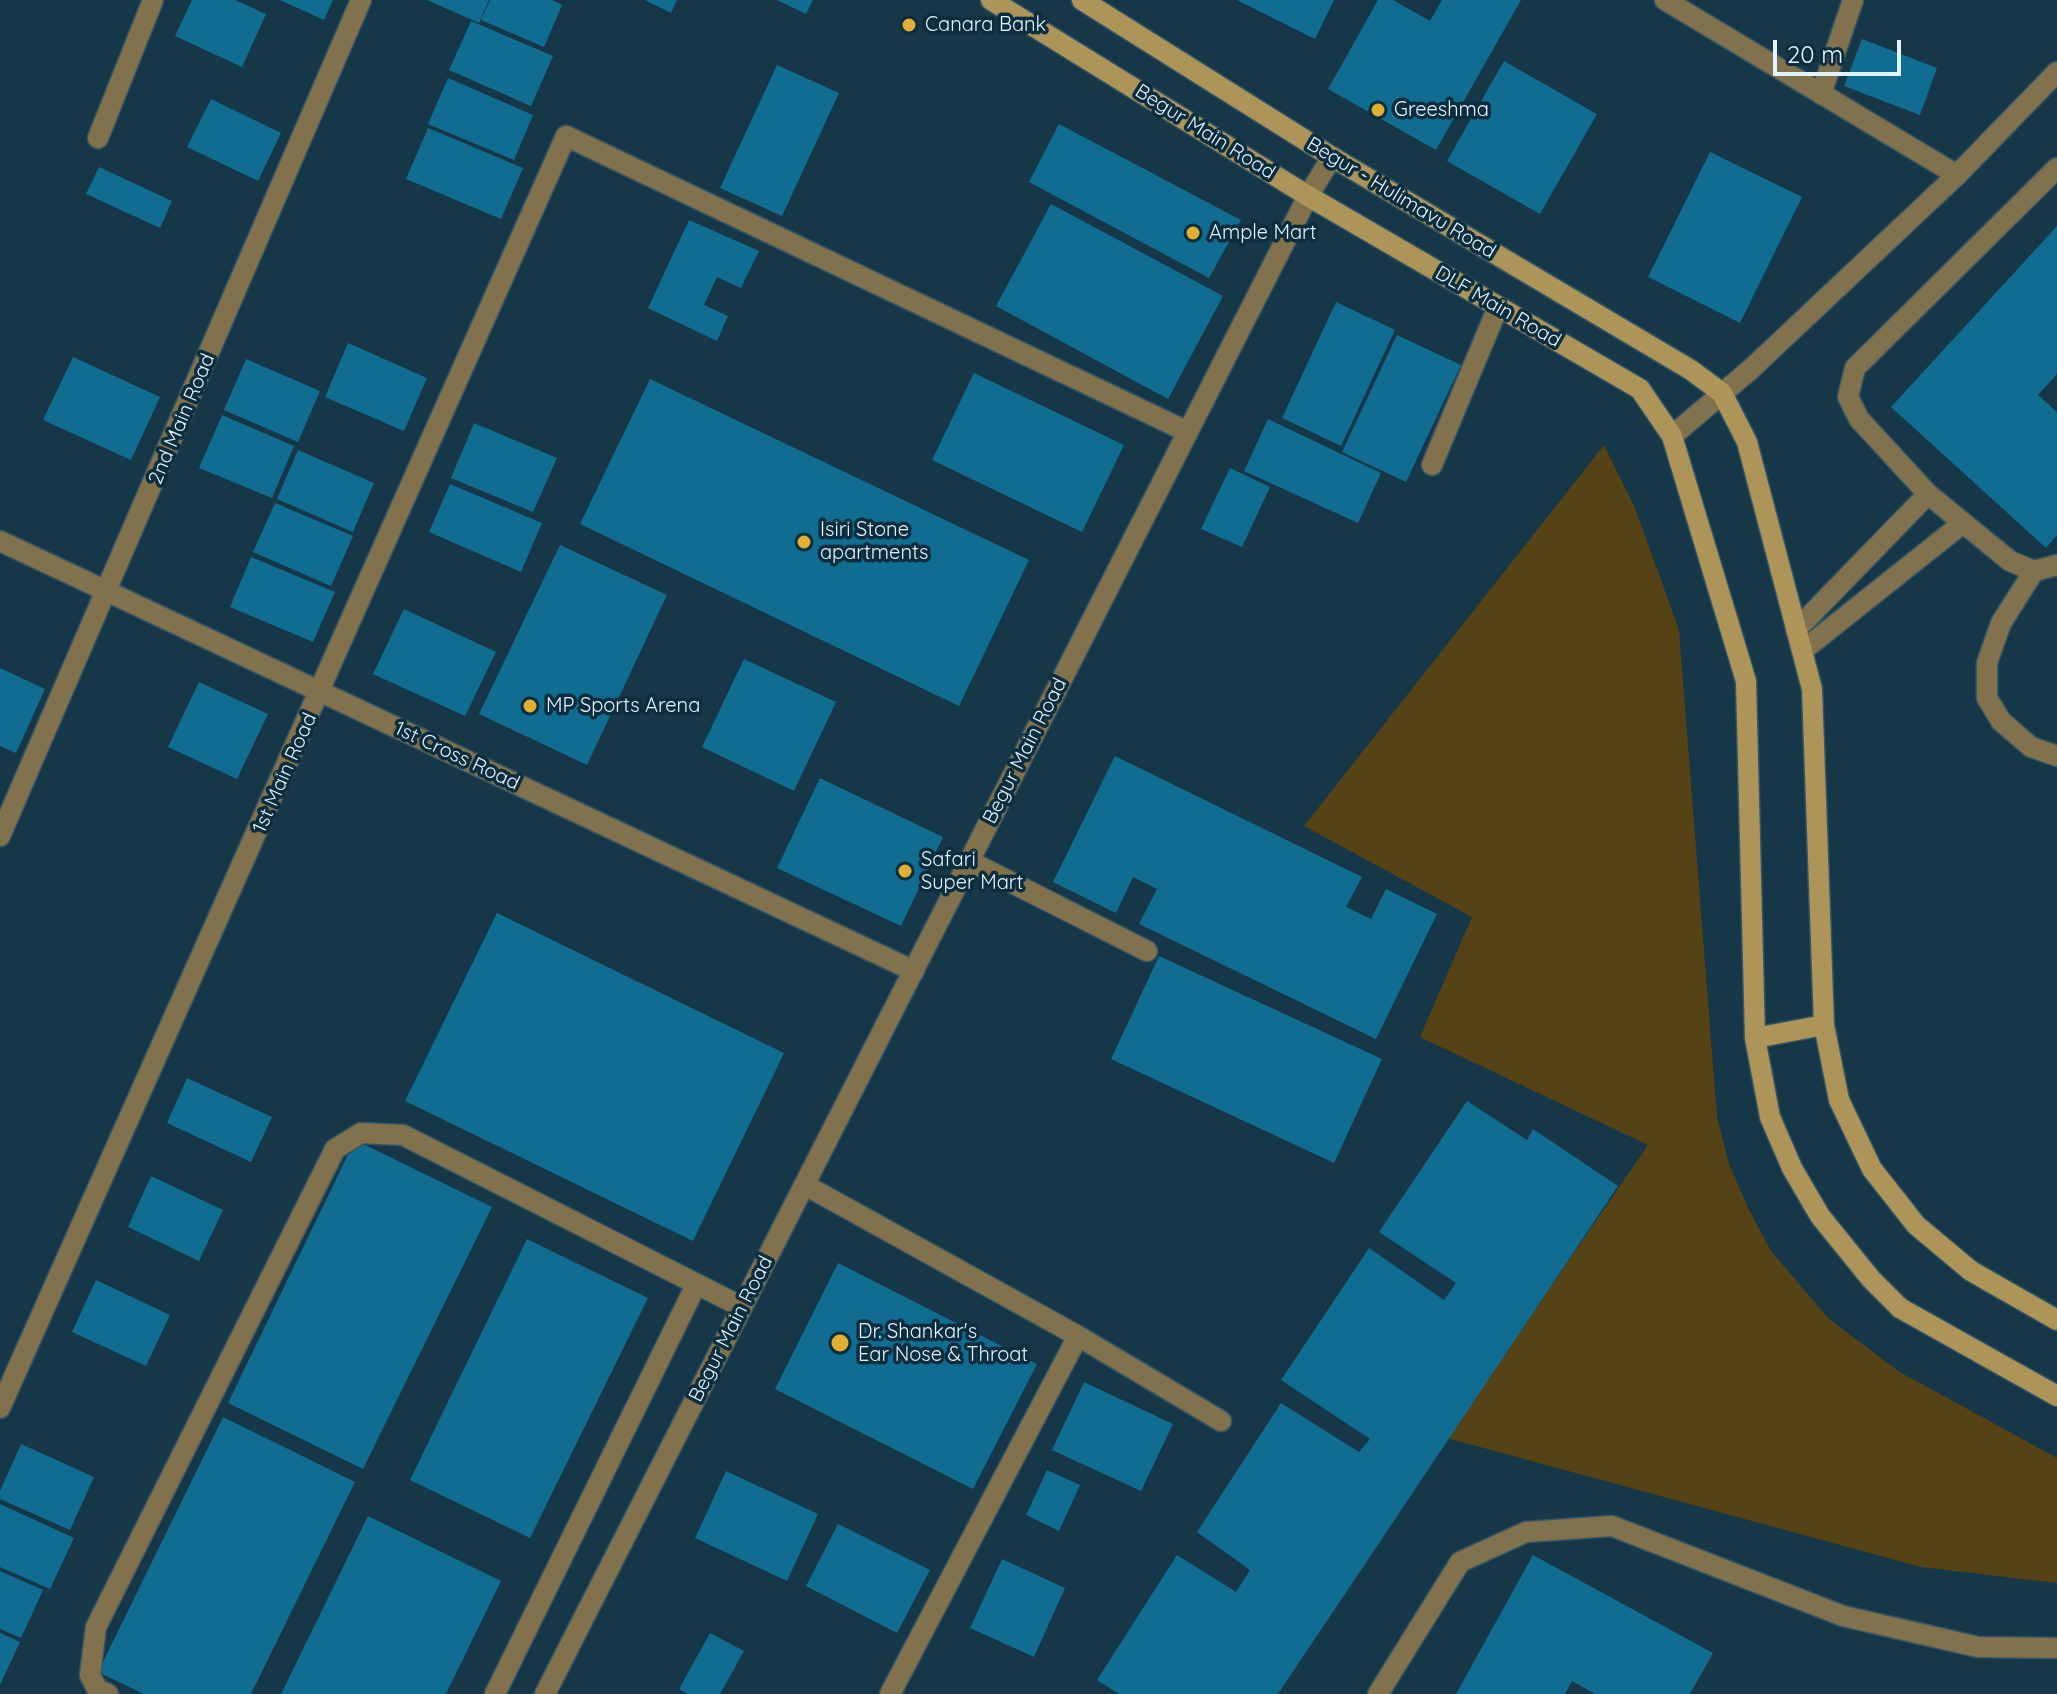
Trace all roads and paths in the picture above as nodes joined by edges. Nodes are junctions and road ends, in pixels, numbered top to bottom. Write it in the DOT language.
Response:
graph roads {
  1 [pos="153,0"];
  2 [pos="361,0"];
  3 [pos="991,0"];
  4 [pos="1665,0"];
  5 [pos="1853,0"];
  6 [pos="1086,1"];
  7 [pos="2057,72"];
  8 [pos="1821,94"];
  9 [pos="98,138"];
  10 [pos="1332,157"];
  11 [pos="2057,168"];
  12 [pos="1957,175"];
  13 [pos="1308,196"];
  14 [pos="1498,307"];
  15 [pos="1722,393"];
  16 [pos="1188,432"];
  17 [pos="1672,436"];
  18 [pos="1432,465"];
  19 [pos="1928,494"];
  20 [pos="1963,523"];
  21 [pos="0,541"];
  22 [pos="2057,565"];
  23 [pos="2034,571"];
  24 [pos="108,593"];
  25 [pos="1796,630"];
  26 [pos="1802,651"];
  27 [pos="321,692"];
  28 [pos="2057,756"];
  29 [pos="0,836"];
  30 [pos="969,861"];
  31 [pos="1147,951"];
  32 [pos="914,971"];
  33 [pos="1824,1025"];
  34 [pos="1755,1038"];
  35 [pos="805,1185"];
  36 [pos="696,1285"];
  37 [pos="742,1307"];
  38 [pos="2057,1320"];
  39 [pos="1078,1336"];
  40 [pos="2057,1396"];
  41 [pos="0,1408"];
  42 [pos="1221,1421"];
  43 [pos="2057,1648"];
  44 [pos="108,1694"];
  45 [pos="495,1694"];
  46 [pos="545,1694"];
  47 [pos="890,1694"];
  48 [pos="1378,1694"];
  1 -- 9 [label="street"];
  2 -- 24 [label="street, 2nd Main Road"];
  3 -- 13 [label="main road, Begur Main Road"];
  4 -- 8 [label="street"];
  5 -- 8 [label="street"];
  6 -- 10 [label="main road, Begur - Hulimavu Road"];
  7 -- 12 [label="street"];
  8 -- 12 [label="street"];
  10 -- 13 [label="street"];
  10 -- 15 [label="main road, Begur - Hulimavu Road"];
  11 -- 19 [label="street"];
  12 -- 15 [label="street"];
  13 -- 14 [label="main road, DLF Main Road"];
  13 -- 16 [label="street, Begur Main Road"];
  14 -- 17 [label="main road, DLF Main Road"];
  14 -- 18 [label="street"];
  15 -- 17 [label="street"];
  15 -- 25 [label="main road"];
  16 -- 27 [label="street, 1st Main Road"];
  16 -- 30 [label="street, Begur Main Road"];
  17 -- 34 [label="main road, DLF Main Road"];
  19 -- 20 [label="street"];
  19 -- 25 [label="street"];
  20 -- 23 [label="street"];
  20 -- 26 [label="street"];
  21 -- 24 [label="street, 1st Cross Road"];
  22 -- 23 [label="street"];
  23 -- 28 [label="street"];
  24 -- 27 [label="street, 1st Cross Road"];
  24 -- 29 [label="street, 2nd Main Road"];
  25 -- 26 [label="main road"];
  26 -- 33 [label="main road"];
  27 -- 32 [label="street, 1st Cross Road"];
  27 -- 41 [label="street, 1st Main Road"];
  30 -- 31 [label="street"];
  30 -- 32 [label="street, Begur Main Road"];
  32 -- 35 [label="street, Begur Main Road"];
  33 -- 34 [label="main road"];
  33 -- 38 [label="main road"];
  34 -- 40 [label="main road, DLF Main Road"];
  35 -- 37 [label="street, Begur Main Road"];
  35 -- 39 [label="street"];
  36 -- 37 [label="street"];
  36 -- 44 [label="street"];
  36 -- 45 [label="street"];
  37 -- 46 [label="street, Begur Main Road"];
  39 -- 42 [label="street"];
  39 -- 47 [label="street"];
  43 -- 48 [label="street"];
}
